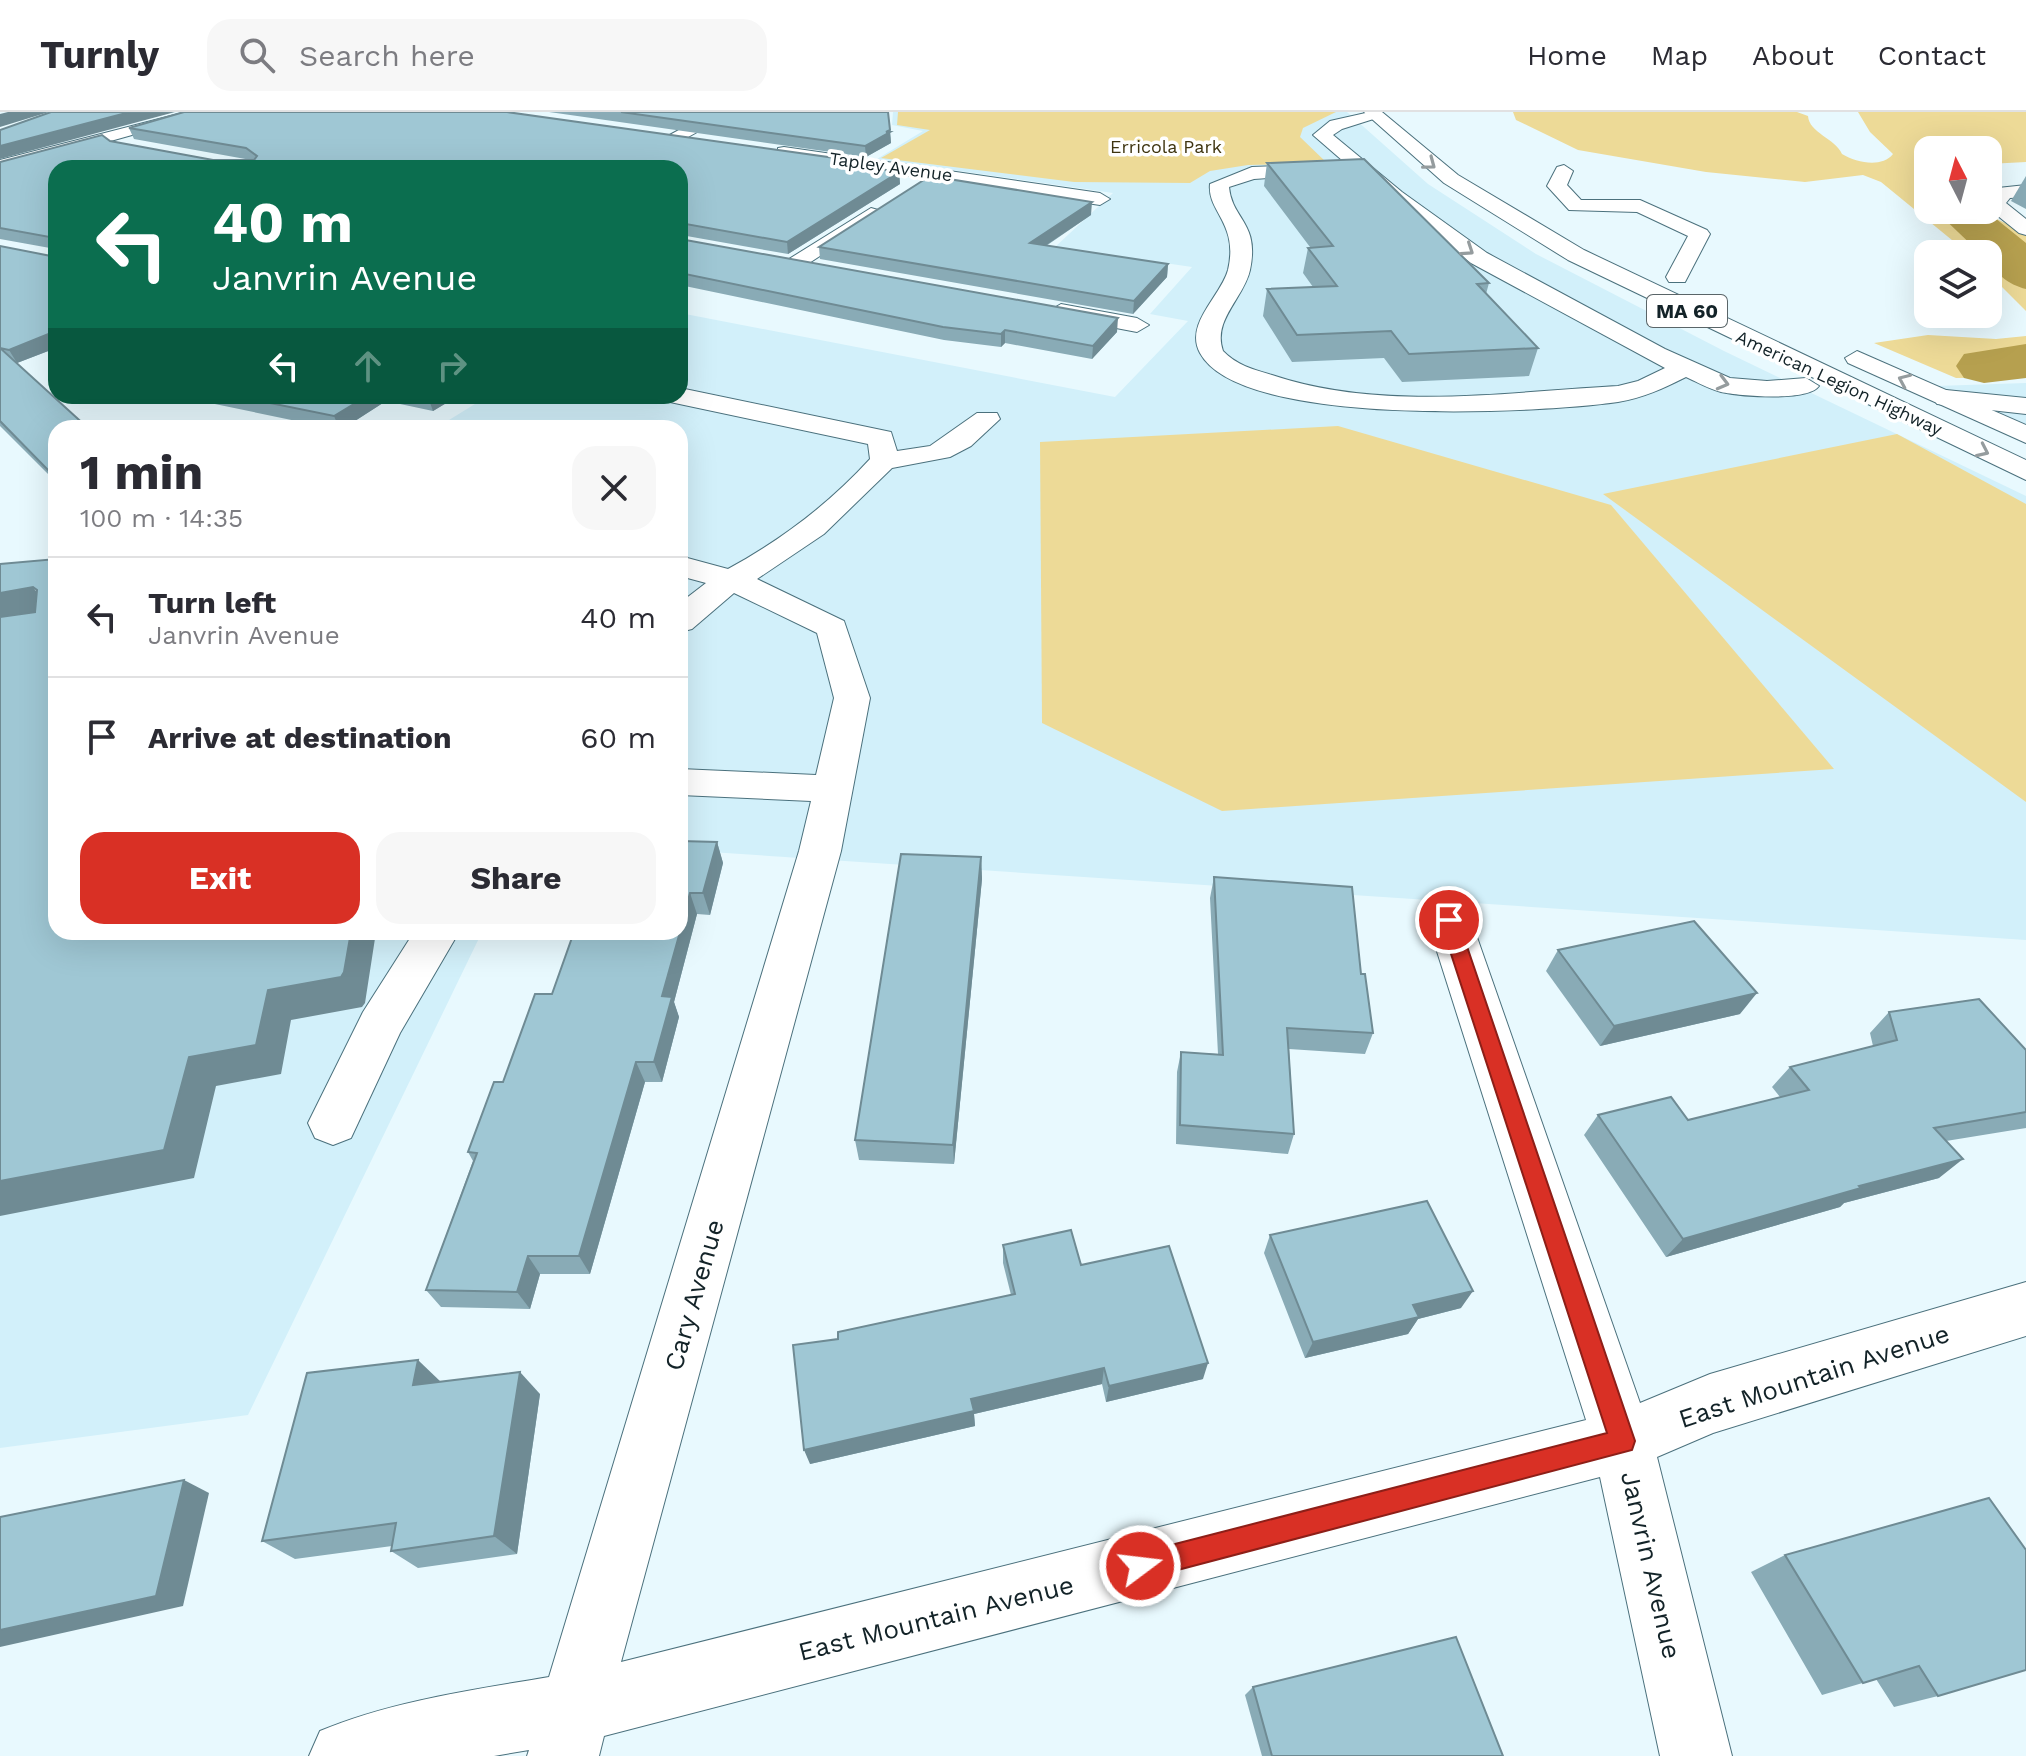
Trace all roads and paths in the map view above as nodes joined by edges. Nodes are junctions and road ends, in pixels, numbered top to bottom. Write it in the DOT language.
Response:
graph roads {
  1 [pos="206,112"];
  2 [pos="725,112"];
  3 [pos="1374,114"];
  4 [pos="31,139"];
  5 [pos="98,141"];
  6 [pos="704,141"];
  7 [pos="58,143"];
  8 [pos="762,148"];
  9 [pos="144,149"];
  10 [pos="0,166"];
  11 [pos="1363,169"];
  12 [pos="1564,171"];
  13 [pos="935,174"];
  14 [pos="909,190"];
  15 [pos="2026,191"];
  16 [pos="1100,199"];
  17 [pos="883,207"];
  18 [pos="1551,211"];
  19 [pos="1579,226"];
  20 [pos="2026,229"];
  21 [pos="764,259"];
  22 [pos="792,264"];
  23 [pos="1654,265"];
  24 [pos="823,269"];
  25 [pos="1677,277"];
  26 [pos="1703,289"];
  27 [pos="1043,308"];
  28 [pos="1137,325"];
  29 [pos="1829,346"];
  30 [pos="1684,368"];
  31 [pos="1806,386"];
  32 [pos="688,398"];
  33 [pos="1946,398"];
  34 [pos="2026,406"];
  35 [pos="987,419"];
  36 [pos="2026,435"];
  37 [pos="884,460"];
  38 [pos="2026,471"];
  39 [pos="688,568"];
  40 [pos="732,580"];
  41 [pos="688,614"];
  42 [pos="688,784"];
  43 [pos="828,811"];
  44 [pos="1449,920"];
  45 [pos="432,940"];
  46 [pos="333,1123"];
  47 [pos="2026,1309"];
  48 [pos="1623,1441"];
  49 [pos="570,1731"];
  50 [pos="345,1756"];
  51 [pos="1696,1756"];
  1 -- 5 [label="main road"];
  2 -- 6 [label="main road"];
  3 -- 11 [label="main road"];
  3 -- 38 [label="main road, American Legion Highway / MA 60, one-way"];
  4 -- 7 [label="main road"];
  5 -- 9 [label="main road"];
  5 -- 10 [label="main road"];
  8 -- 13 [label="main road, Tapley Avenue"];
  11 -- 30 [label="main road, one-way"];
  11 -- 30 [label="main road"];
  12 -- 25 [label="main road"];
  13 -- 14 [label="main road"];
  13 -- 16 [label="main road, Tapley Avenue"];
  15 -- 20 [label="main road"];
  17 -- 22 [label="main road"];
  18 -- 19 [label="main road"];
  21 -- 22 [label="main road"];
  22 -- 24 [label="main road"];
  23 -- 25 [label="main road, MA 60"];
  25 -- 26 [label="main road, MA 60"];
  27 -- 28 [label="main road"];
  33 -- 29 [label="main road, American Legion Highway, one-way"];
  30 -- 31 [label="main road, one-way"];
  32 -- 37 [label="main road"];
  33 -- 34 [label="main road"];
  33 -- 36 [label="main road, American Legion Highway"];
  35 -- 37 [label="main road"];
  37 -- 40 [label="main road"];
  39 -- 40 [label="main road, Cary Avenue"];
  40 -- 41 [label="main road"];
  40 -- 43 [label="main road, Cary Avenue"];
  42 -- 43 [label="main road"];
  43 -- 49 [label="main road, Cary Avenue"];
  44 -- 48 [label="main road, Janvrin Avenue"];
  45 -- 46 [label="main road"];
  47 -- 48 [label="main road, East Mountain Avenue"];
  48 -- 49 [label="main road, East Mountain Avenue"];
  48 -- 51 [label="main road, Janvrin Avenue"];
  49 -- 50 [label="main road, East Mountain Avenue"];
}
